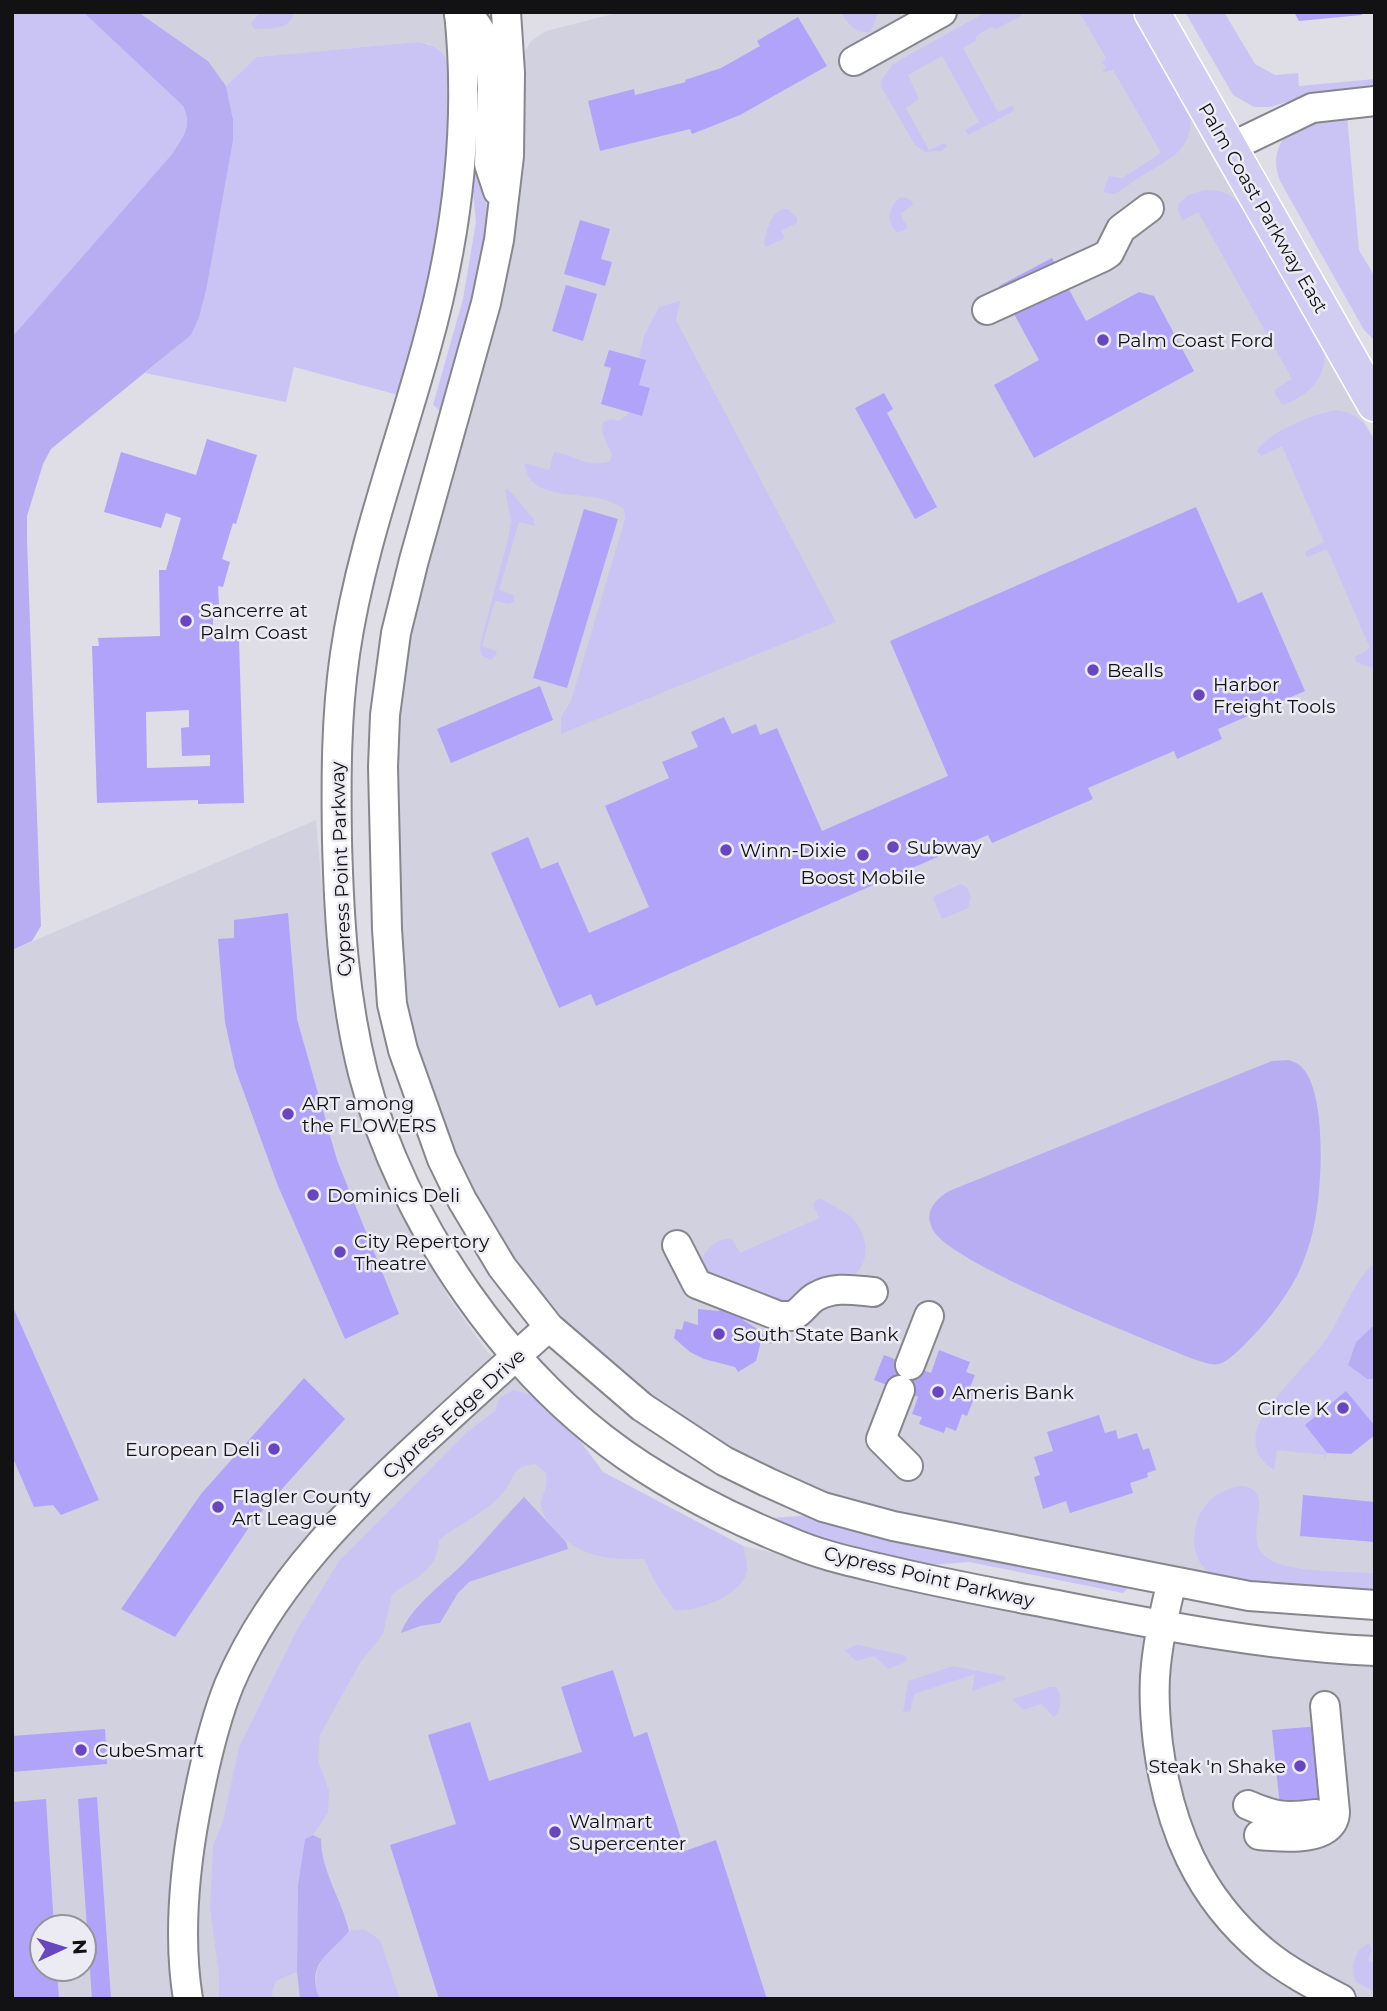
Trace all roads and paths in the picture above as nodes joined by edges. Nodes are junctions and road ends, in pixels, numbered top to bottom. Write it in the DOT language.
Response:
graph roads {
  1 [pos="942,12"];
  2 [pos="1152,12"];
  3 [pos="459,13"];
  4 [pos="508,13"];
  5 [pos="854,61"];
  6 [pos="1375,101"];
  7 [pos="1229,148"];
  8 [pos="503,207"];
  9 [pos="1149,208"];
  10 [pos="988,310"];
  11 [pos="1375,404"];
  12 [pos="677,1245"];
  13 [pos="873,1292"];
  14 [pos="929,1316"];
  15 [pos="549,1327"];
  16 [pos="515,1357"];
  17 [pos="908,1466"];
  18 [pos="1172,1581"];
  19 [pos="1375,1605"];
  20 [pos="1162,1626"];
  21 [pos="1375,1651"];
  22 [pos="1325,1706"];
  23 [pos="1248,1805"];
  24 [pos="1335,1812"];
  25 [pos="1259,1835"];
  26 [pos="188,1999"];
  27 [pos="1340,1999"];
  1 -- 5 [label="street"];
  2 -- 7 [label="main road, Palm Coast Parkway East"];
  3 -- 8 [label="street"];
  3 -- 16 [label="street, Cypress Point Parkway"];
  4 -- 8 [label="street"];
  6 -- 7 [label="street"];
  7 -- 11 [label="main road, Palm Coast Parkway East"];
  8 -- 15 [label="street"];
  9 -- 10 [label="street"];
  12 -- 13 [label="street"];
  14 -- 17 [label="street"];
  15 -- 16 [label="street, Cypress Edge Drive"];
  15 -- 18 [label="street"];
  16 -- 20 [label="street, Cypress Point Parkway"];
  16 -- 26 [label="street, Cypress Edge Drive"];
  18 -- 19 [label="street"];
  18 -- 20 [label="street"];
  20 -- 21 [label="street, Cypress Point Parkway"];
  20 -- 27 [label="street"];
  22 -- 24 [label="street"];
  23 -- 24 [label="street"];
  24 -- 25 [label="street"];
}
